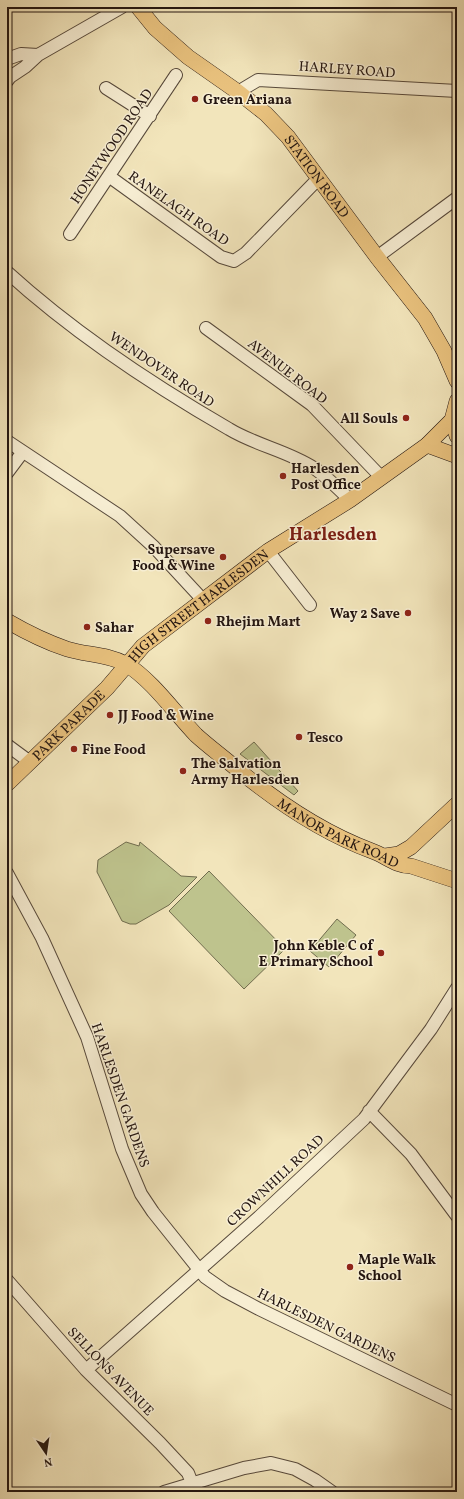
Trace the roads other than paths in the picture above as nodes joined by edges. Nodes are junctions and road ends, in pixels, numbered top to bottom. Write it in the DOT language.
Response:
graph roads {
  1 [pos="122,7"];
  2 [pos="138,7"];
  3 [pos="38,55"];
  4 [pos="7,59"];
  5 [pos="176,75"];
  6 [pos="7,81"];
  7 [pos="106,88"];
  8 [pos="457,91"];
  9 [pos="238,92"];
  10 [pos="150,116"];
  11 [pos="110,177"];
  12 [pos="318,178"];
  13 [pos="457,198"];
  14 [pos="70,234"];
  15 [pos="377,257"];
  16 [pos="7,272"];
  17 [pos="206,328"];
  18 [pos="457,381"];
  19 [pos="457,401"];
  20 [pos="452,420"];
  21 [pos="457,436"];
  22 [pos="7,441"];
  23 [pos="427,445"];
  24 [pos="22,452"];
  25 [pos="457,456"];
  26 [pos="7,473"];
  27 [pos="381,477"];
  28 [pos="345,503"];
  29 [pos="268,551"];
  30 [pos="202,600"];
  31 [pos="310,605"];
  32 [pos="7,621"];
  33 [pos="126,664"];
  34 [pos="7,745"];
  35 [pos="30,762"];
  36 [pos="7,784"];
  37 [pos="457,804"];
  38 [pos="411,847"];
  39 [pos="385,856"];
  40 [pos="411,866"];
  41 [pos="7,873"];
  42 [pos="457,881"];
  43 [pos="457,988"];
  44 [pos="453,1003"];
  45 [pos="369,1111"];
  46 [pos="457,1216"];
  47 [pos="199,1270"];
  48 [pos="7,1280"];
  49 [pos="86,1370"];
  50 [pos="457,1405"];
  51 [pos="192,1484"];
  52 [pos="164,1492"];
  53 [pos="332,1492"];
  1 -- 3 [label="street"];
  2 -- 9 [label="main road, STATION ROAD"];
  3 -- 4 [label="street"];
  3 -- 6 [label="street"];
  5 -- 10 [label="street, HONEYWOOD ROAD"];
  7 -- 10 [label="street"];
  8 -- 9 [label="street, HARLEY ROAD"];
  9 -- 12 [label="main road, STATION ROAD"];
  10 -- 11 [label="street, HONEYWOOD ROAD"];
  11 -- 12 [label="street, RANELAGH ROAD"];
  11 -- 14 [label="street, HONEYWOOD ROAD"];
  12 -- 15 [label="main road, STATION ROAD"];
  13 -- 15 [label="street"];
  15 -- 18 [label="main road, STATION ROAD"];
  16 -- 28 [label="street, WENDOVER ROAD"];
  17 -- 27 [label="street, AVENUE ROAD"];
  19 -- 20 [label="main road"];
  20 -- 21 [label="main road"];
  20 -- 23 [label="main road"];
  22 -- 24 [label="street"];
  23 -- 25 [label="main road"];
  23 -- 27 [label="main road, HIGH STREET HARLESDEN"];
  24 -- 26 [label="street"];
  24 -- 30 [label="street"];
  27 -- 28 [label="main road, HIGH STREET HARLESDEN"];
  28 -- 29 [label="main road, HIGH STREET HARLESDEN"];
  29 -- 30 [label="main road, HIGH STREET HARLESDEN"];
  29 -- 31 [label="street"];
  30 -- 33 [label="main road, HIGH STREET HARLESDEN"];
  32 -- 33 [label="main road, HIGH STREET HARLESDEN"];
  33 -- 35 [label="main road, PARK PARADE"];
  33 -- 39 [label="main road, MANOR PARK ROAD"];
  34 -- 35 [label="street"];
  35 -- 36 [label="main road, PARK PARADE"];
  37 -- 38 [label="main road"];
  38 -- 39 [label="main road"];
  38 -- 40 [label="main road"];
  39 -- 40 [label="main road, MANOR PARK ROAD"];
  40 -- 42 [label="main road, MANOR PARK ROAD"];
  41 -- 47 [label="street, HARLESDEN GARDENS"];
  43 -- 44 [label="street, CROWNHILL ROAD"];
  44 -- 45 [label="street, CROWNHILL ROAD"];
  45 -- 46 [label="street"];
  45 -- 47 [label="street, CROWNHILL ROAD"];
  47 -- 49 [label="street, CROWNHILL ROAD"];
  47 -- 50 [label="street, HARLESDEN GARDENS"];
  48 -- 49 [label="street, SELLONS AVENUE"];
  49 -- 51 [label="street, SELLONS AVENUE"];
  51 -- 52 [label="street"];
  51 -- 53 [label="street"];
}
